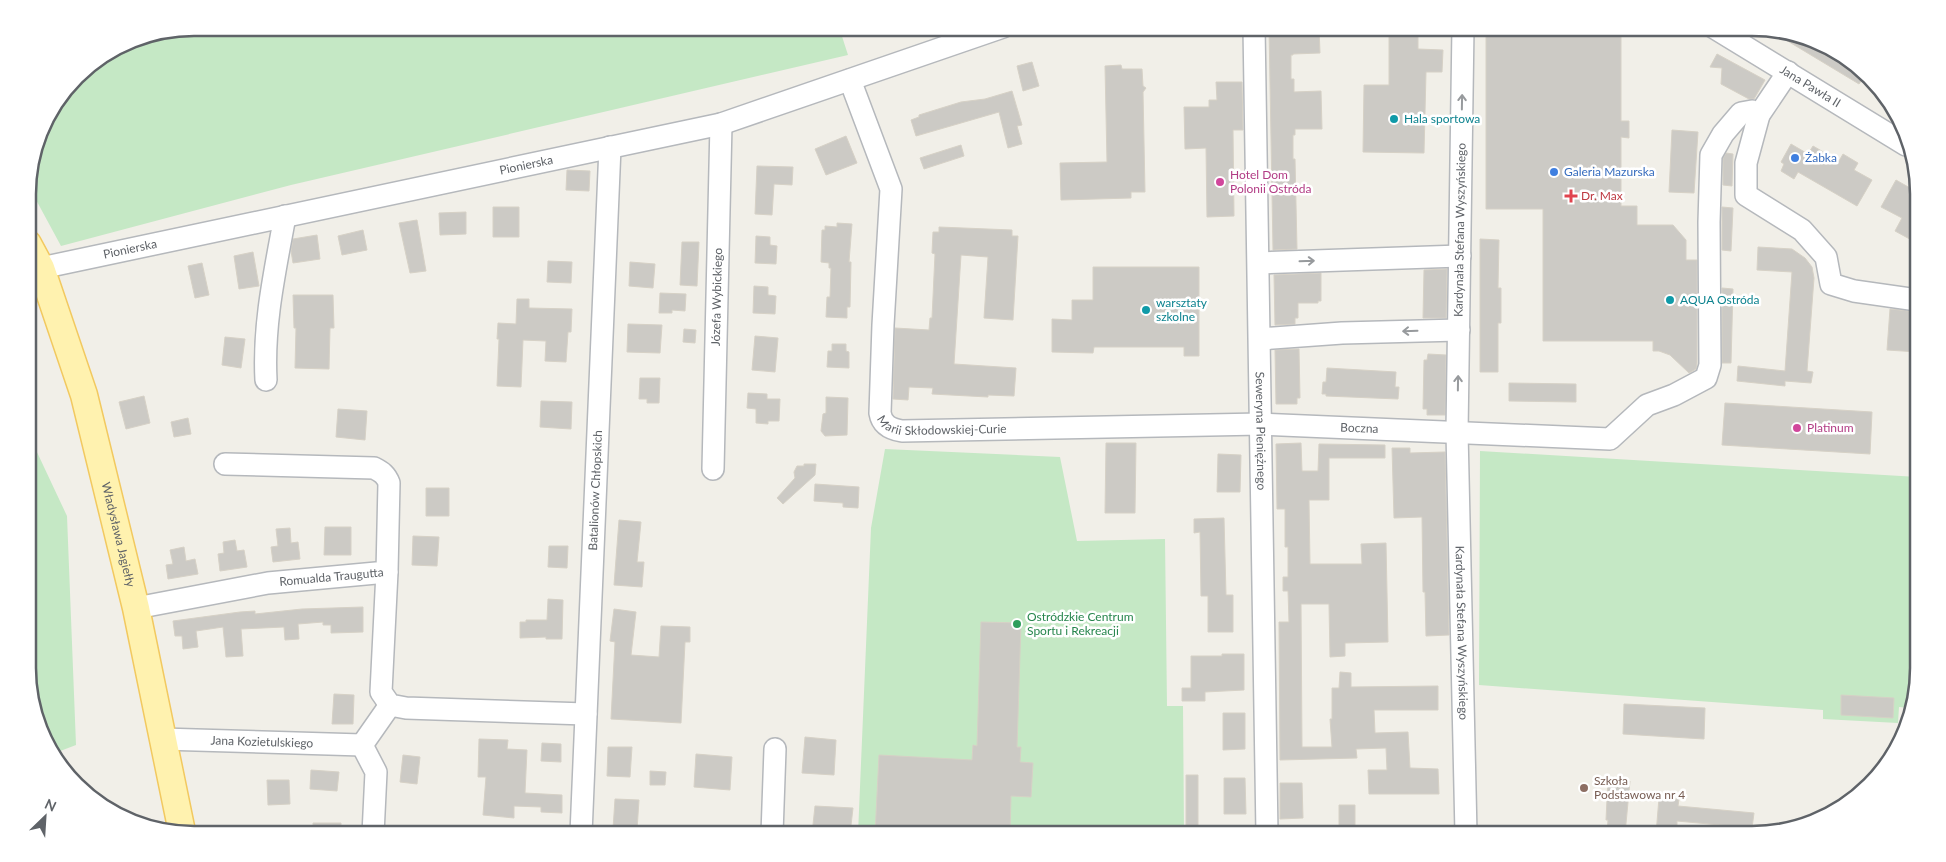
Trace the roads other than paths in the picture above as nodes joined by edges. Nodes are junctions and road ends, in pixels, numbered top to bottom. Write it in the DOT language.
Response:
graph roads {
  1 [pos="980,36"];
  2 [pos="1254,36"];
  3 [pos="1464,36"];
  4 [pos="1727,36"];
  5 [pos="1788,72"];
  6 [pos="850,80"];
  7 [pos="1759,115"];
  8 [pos="721,124"];
  9 [pos="1900,142"];
  10 [pos="610,147"];
  11 [pos="285,216"];
  12 [pos="1460,256"];
  13 [pos="37,260"];
  14 [pos="1259,262"];
  15 [pos="41,268"];
  16 [pos="1910,299"];
  17 [pos="1459,330"];
  18 [pos="1260,339"];
  19 [pos="266,380"];
  20 [pos="1261,424"];
  21 [pos="1457,432"];
  22 [pos="225,464"];
  23 [pos="713,469"];
  24 [pos="387,572"];
  25 [pos="136,608"];
  26 [pos="390,705"];
  27 [pos="586,714"];
  28 [pos="162,739"];
  29 [pos="362,745"];
  30 [pos="775,749"];
  31 [pos="180,825"];
  32 [pos="1267,825"];
  33 [pos="1466,825"];
  34 [pos="373,826"];
  35 [pos="581,826"];
  36 [pos="772,826"];
  1 -- 6 [label="street, Pionierska"];
  2 -- 14 [label="street, Seweryna Pieniężnego"];
  12 -- 3 [label="street, Kardynała Stefana Wyszyńskiego, one-way"];
  4 -- 5 [label="street, Jana Pawła II"];
  5 -- 7 [label="street"];
  5 -- 9 [label="street, Jana Pawła II"];
  6 -- 8 [label="street, Pionierska"];
  6 -- 20 [label="street, Marii Skłodowskiej-Curie"];
  7 -- 16 [label="street"];
  7 -- 21 [label="street"];
  8 -- 10 [label="street, Pionierska"];
  8 -- 23 [label="street, Józefa Wybickiego"];
  10 -- 11 [label="street, Pionierska"];
  10 -- 27 [label="street, Batalionów Chłopskich"];
  11 -- 15 [label="street, Pionierska"];
  11 -- 19 [label="street"];
  14 -- 12 [label="street, one-way"];
  12 -- 17 [label="street, Kardynała Stefana Wyszyńskiego"];
  13 -- 15 [label="main road, Władysława Jagiełły"];
  14 -- 18 [label="street, Seweryna Pieniężnego"];
  15 -- 25 [label="main road, Władysława Jagiełły"];
  17 -- 18 [label="street, one-way"];
  21 -- 17 [label="street, Kardynała Stefana Wyszyńskiego, one-way"];
  18 -- 20 [label="street, Seweryna Pieniężnego"];
  20 -- 21 [label="street, Boczna"];
  20 -- 32 [label="street, Seweryna Pieniężnego"];
  21 -- 33 [label="street, Kardynała Stefana Wyszyńskiego"];
  22 -- 24 [label="street, Romualda Traugutta"];
  24 -- 25 [label="street, Romualda Traugutta"];
  24 -- 26 [label="street"];
  25 -- 28 [label="main road, Władysława Jagiełły"];
  26 -- 27 [label="street"];
  26 -- 29 [label="street"];
  27 -- 35 [label="street, Batalionów Chłopskich"];
  28 -- 29 [label="street, Jana Kozietulskiego"];
  28 -- 31 [label="main road, Władysława Jagiełły"];
  29 -- 34 [label="street"];
  30 -- 36 [label="street"];
}
